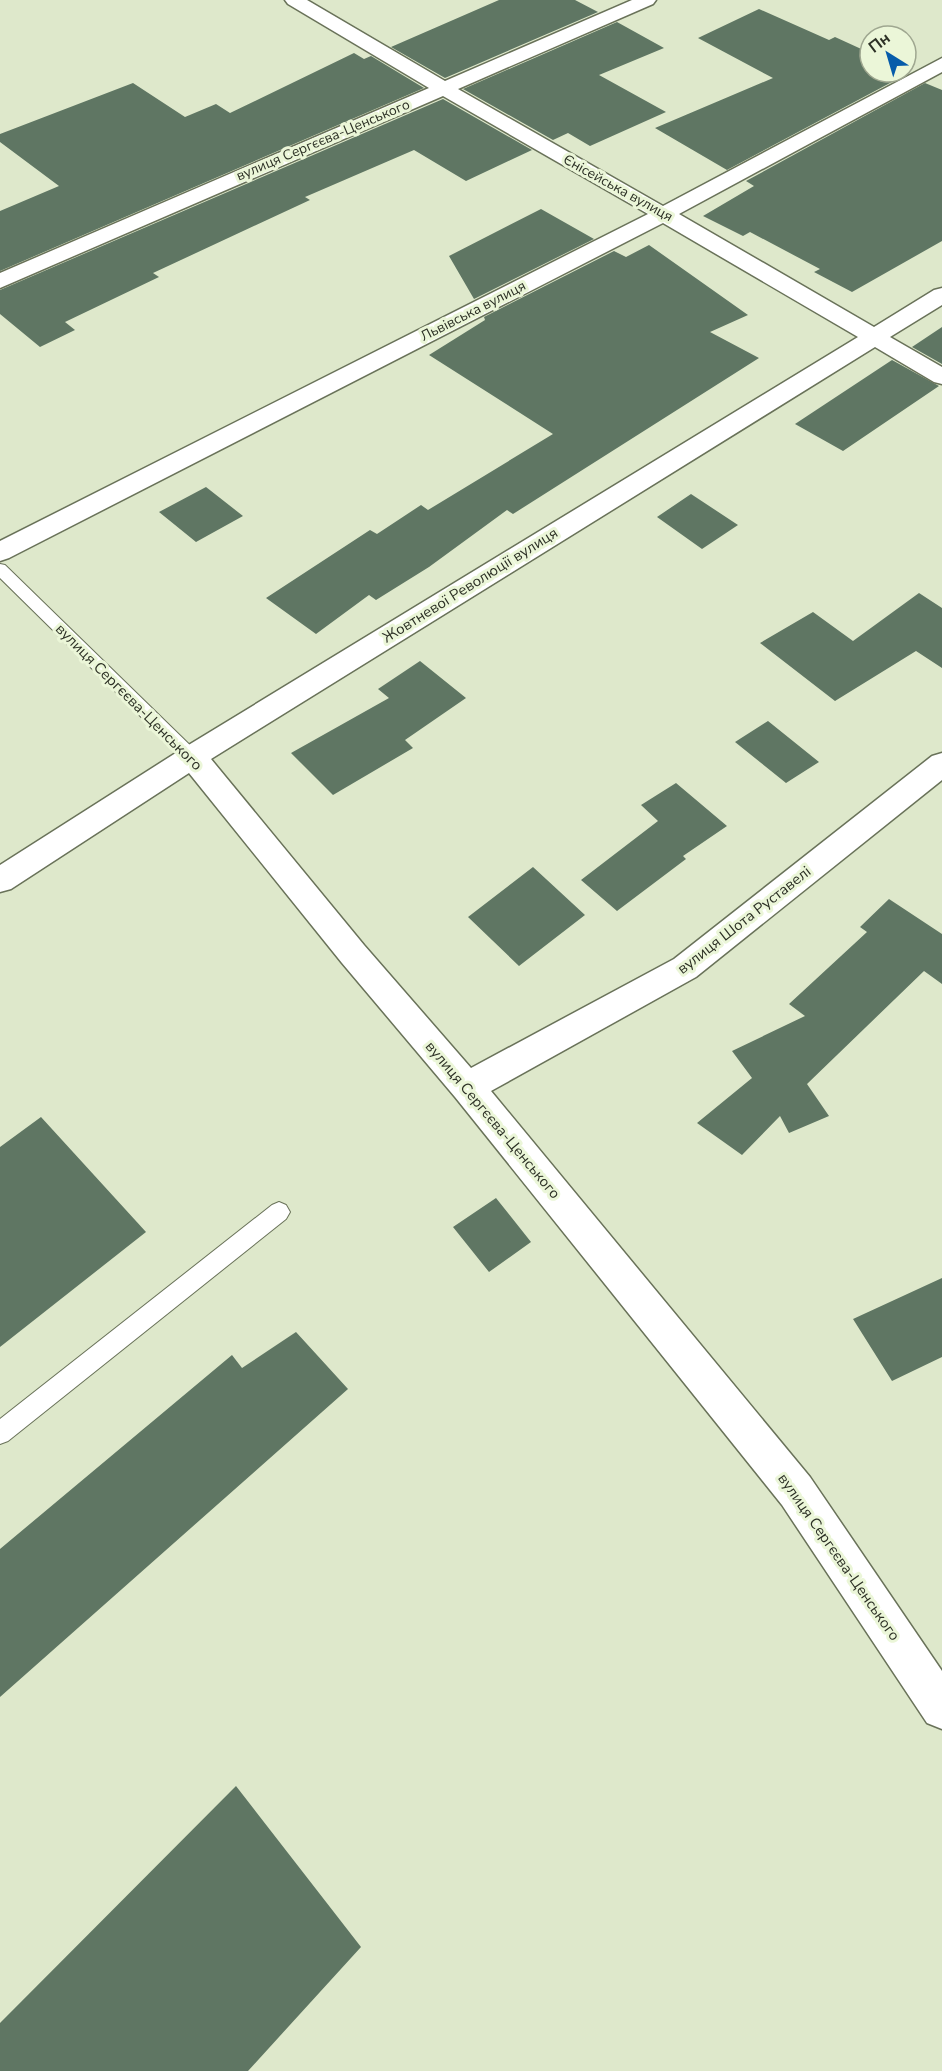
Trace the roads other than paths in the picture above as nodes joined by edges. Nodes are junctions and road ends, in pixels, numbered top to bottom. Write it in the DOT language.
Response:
graph roads {
  1 [pos="294,0"];
  2 [pos="648,0"];
  3 [pos="942,64"];
  4 [pos="442,89"];
  5 [pos="664,214"];
  6 [pos="0,281"];
  7 [pos="942,295"];
  8 [pos="874,336"];
  9 [pos="942,376"];
  10 [pos="0,552"];
  11 [pos="0,569"];
  12 [pos="192,757"];
  13 [pos="942,764"];
  14 [pos="0,880"];
  15 [pos="467,1087"];
  16 [pos="279,1212"];
  17 [pos="0,1433"];
  18 [pos="942,1708"];
  1 -- 4 [label="street, Єнісейська вулиця"];
  2 -- 4 [label="street, вулиця Сергєєва-Ценського"];
  3 -- 5 [label="street, Львівська вулиця"];
  4 -- 5 [label="street, Єнісейська вулиця"];
  4 -- 6 [label="street, вулиця Сергєєва-Ценського"];
  5 -- 8 [label="street, Єнісейська вулиця"];
  5 -- 10 [label="street, Львівська вулиця"];
  7 -- 8 [label="street, Жовтневої Революції вулиця"];
  8 -- 9 [label="street, Єнісейська вулиця"];
  8 -- 12 [label="street, Жовтневої Революції вулиця"];
  11 -- 12 [label="lane, вулиця Сергєєва-Ценського"];
  12 -- 14 [label="street, Жовтневої Революції вулиця"];
  12 -- 15 [label="street, вулиця Сергєєва-Ценського"];
  13 -- 15 [label="street, вулиця Шота Руставелі"];
  15 -- 18 [label="street, вулиця Сергєєва-Ценського"];
  16 -- 17 [label="lane"];
}
